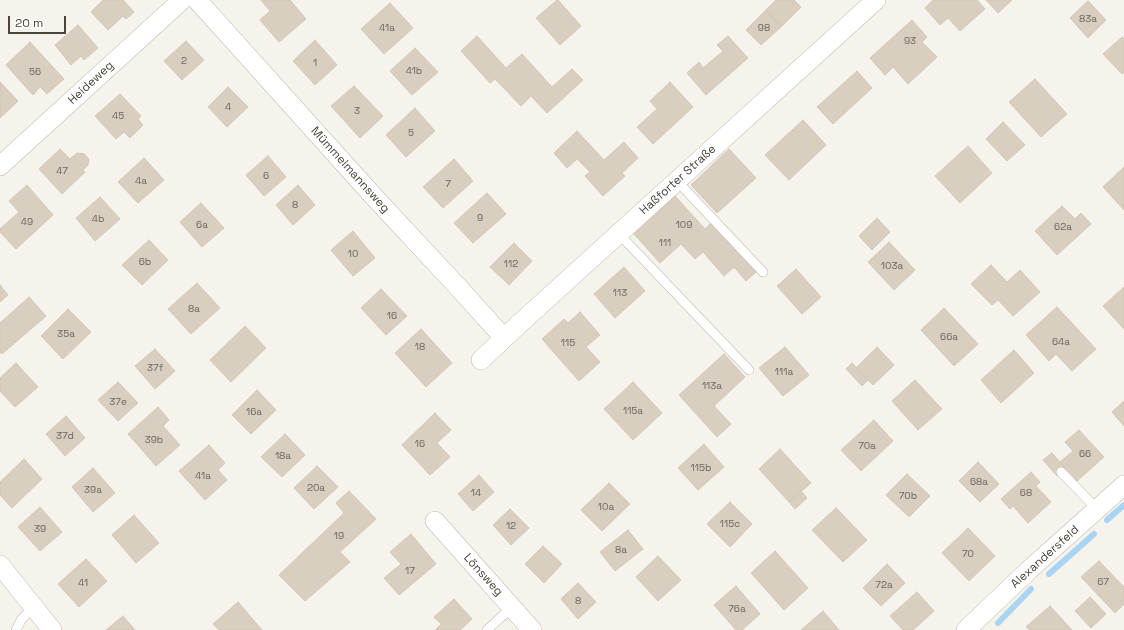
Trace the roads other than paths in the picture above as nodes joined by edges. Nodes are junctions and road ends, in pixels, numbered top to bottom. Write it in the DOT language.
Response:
graph roads {
  1 [pos="182,0"];
  2 [pos="197,0"];
  3 [pos="876,0"];
  4 [pos="0,166"];
  5 [pos="677,181"];
  6 [pos="618,234"];
  7 [pos="763,272"];
  8 [pos="504,338"];
  9 [pos="481,360"];
  10 [pos="748,370"];
  11 [pos="1061,472"];
  12 [pos="1124,485"];
  13 [pos="1097,509"];
  14 [pos="435,521"];
  15 [pos="0,565"];
  16 [pos="33,607"];
  17 [pos="512,607"];
  18 [pos="16,630"];
  19 [pos="52,630"];
  20 [pos="487,630"];
  21 [pos="532,630"];
  22 [pos="966,630"];
  1 -- 4 [label="street, Heideweg"];
  2 -- 8 [label="street, Mümmelmannsweg"];
  3 -- 5 [label="street, Haßforter Straße"];
  5 -- 6 [label="street, Haßforter Straße"];
  5 -- 7 [label="lane"];
  6 -- 8 [label="street, Haßforter Straße"];
  6 -- 10 [label="lane"];
  8 -- 9 [label="street, Haßforter Straße"];
  11 -- 13 [label="lane"];
  12 -- 13 [label="street, Alexandersfeld"];
  13 -- 22 [label="street, Alexandersfeld"];
  14 -- 17 [label="street, Lönsweg"];
  15 -- 16 [label="street"];
  16 -- 18 [label="lane"];
  16 -- 19 [label="street"];
  17 -- 20 [label="lane"];
  17 -- 21 [label="street, Lönsweg"];
}
